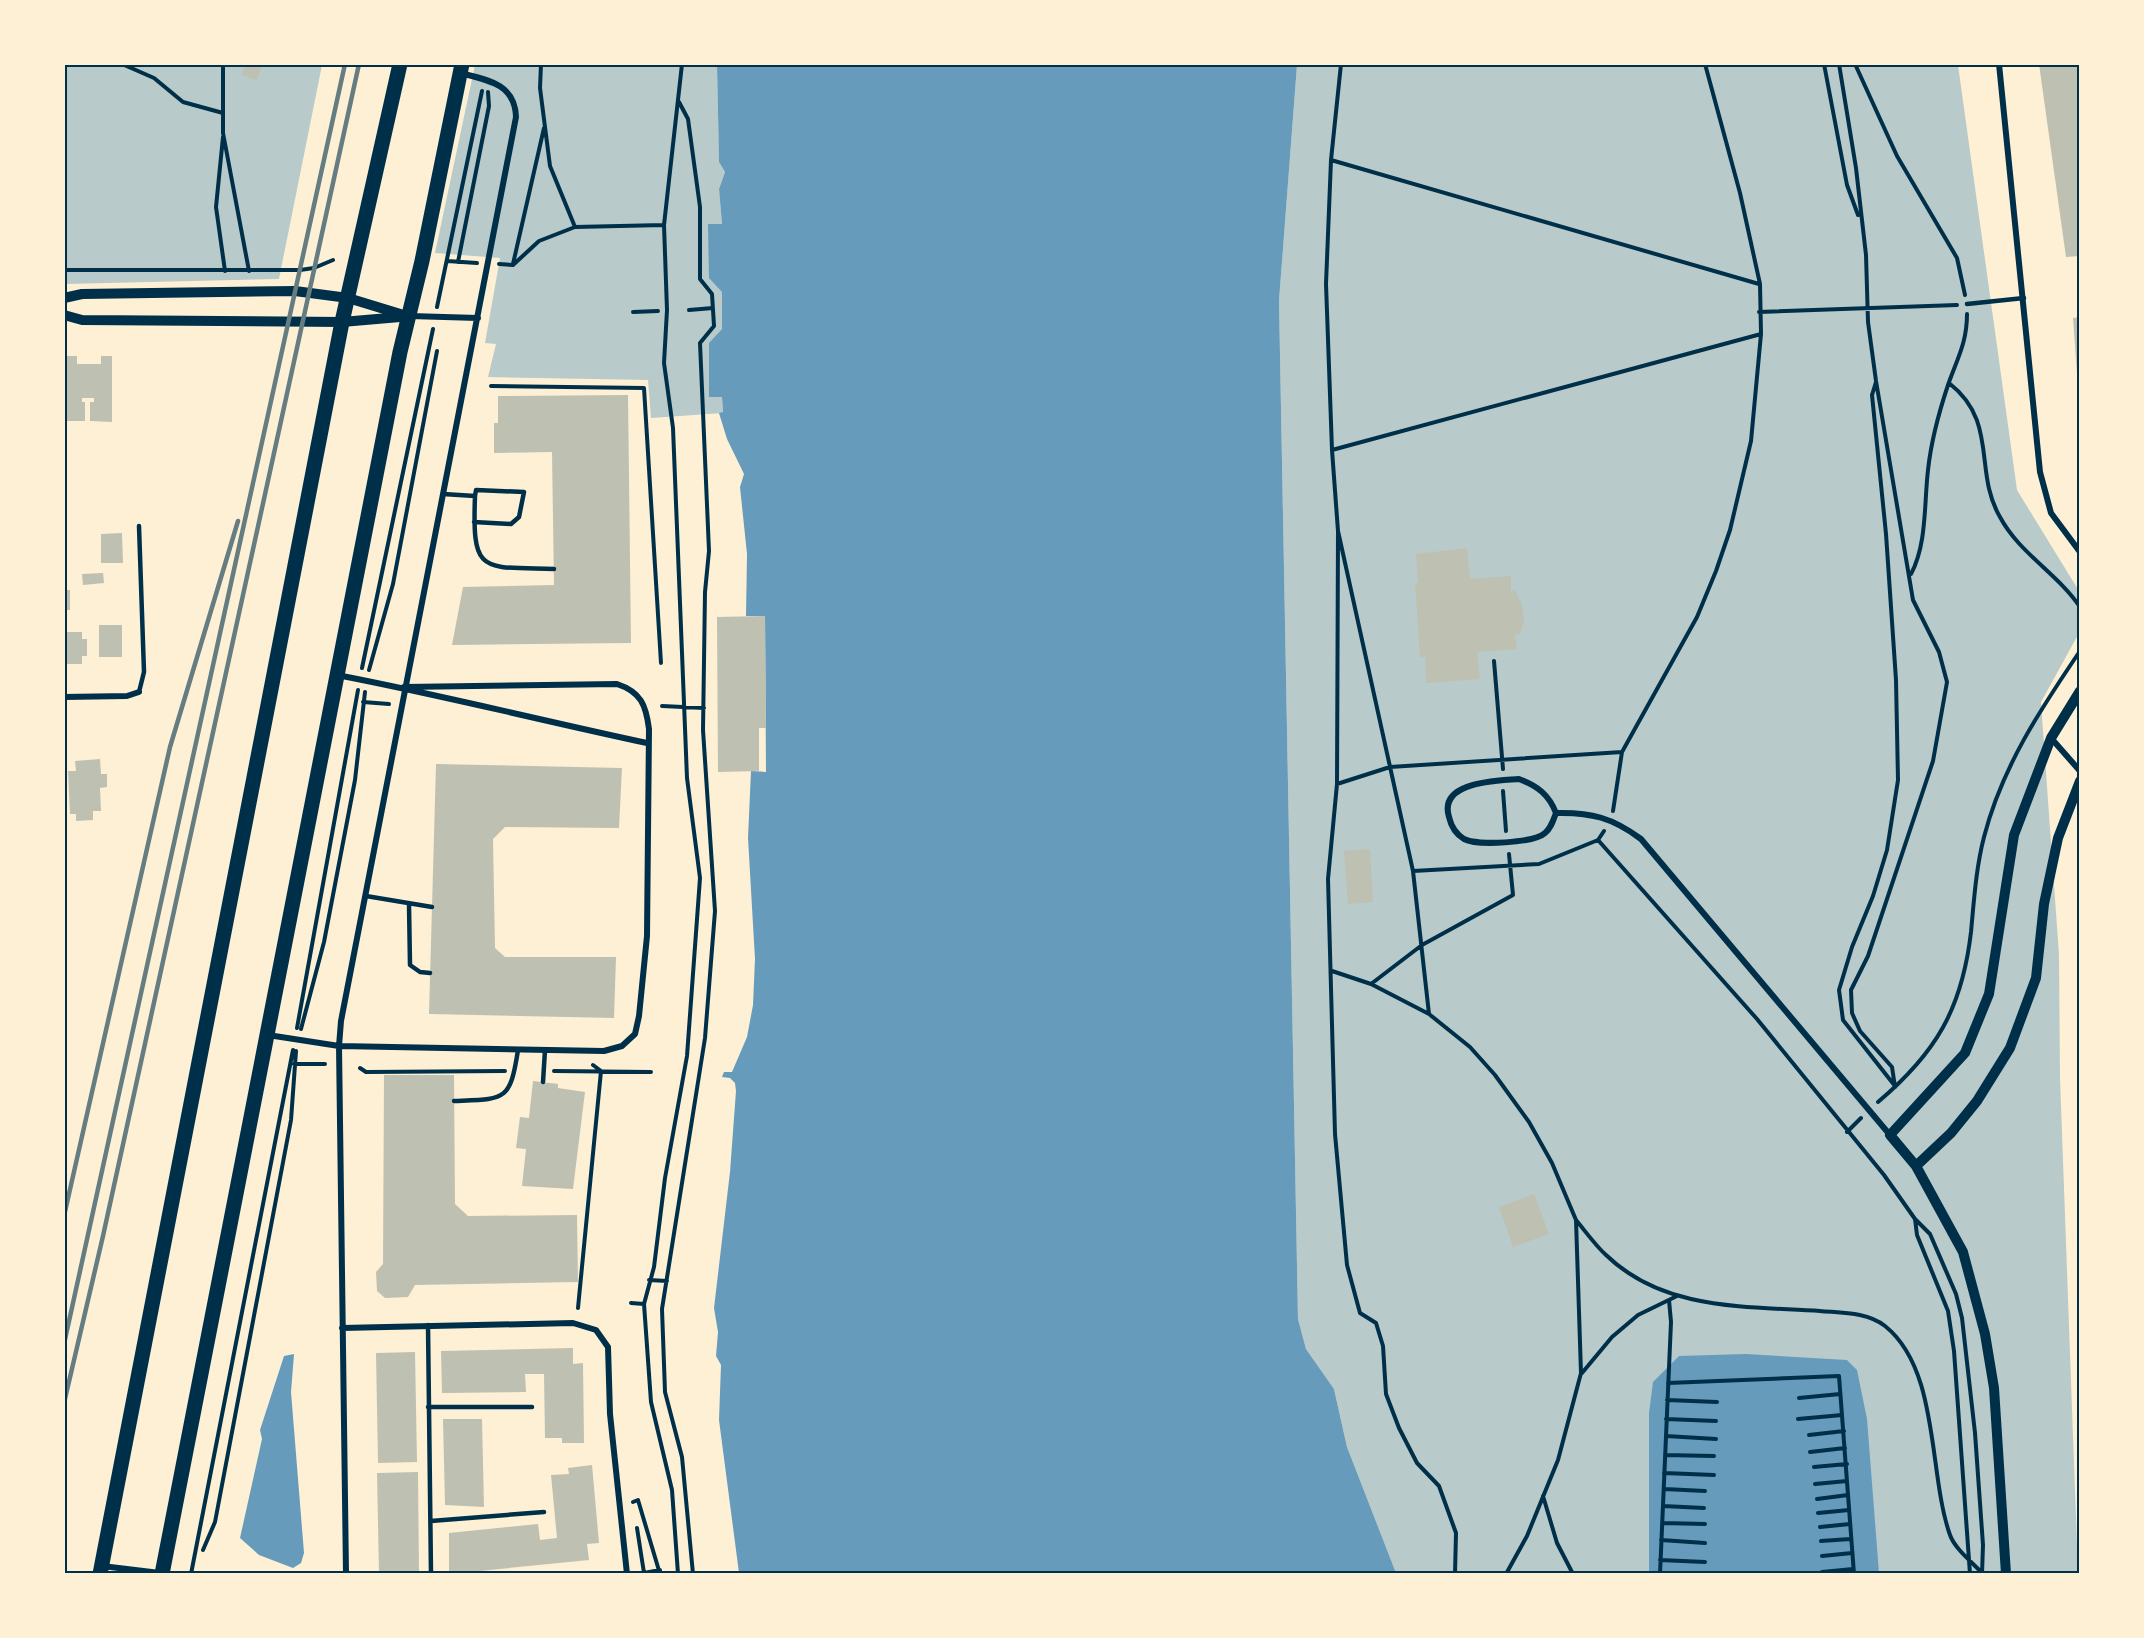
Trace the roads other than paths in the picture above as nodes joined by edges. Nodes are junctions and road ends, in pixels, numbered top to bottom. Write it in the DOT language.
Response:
graph roads {
  1 [pos="400,64"];
  2 [pos="1999,64"];
  3 [pos="461,69"];
  4 [pos="64,298"];
  5 [pos="348,298"];
  6 [pos="2024,298"];
  7 [pos="1967,304"];
  8 [pos="64,315"];
  9 [pos="407,316"];
  10 [pos="478,318"];
  11 [pos="342,322"];
  12 [pos="443,494"];
  13 [pos="475,496"];
  14 [pos="474,522"];
  15 [pos="139,526"];
  16 [pos="2079,552"];
  17 [pos="554,569"];
  18 [pos="336,675"];
  19 [pos="404,687"];
  20 [pos="2079,691"];
  21 [pos="139,692"];
  22 [pos="64,697"];
  23 [pos="2051,738"];
  24 [pos="647,743"];
  25 [pos="2079,771"];
  26 [pos="2079,781"];
  27 [pos="1556,813"];
  28 [pos="366,896"];
  29 [pos="409,905"];
  30 [pos="432,907"];
  31 [pos="430,973"];
  32 [pos="266,1034"];
  33 [pos="339,1046"];
  34 [pos="518,1050"];
  35 [pos="545,1050"];
  36 [pos="543,1082"];
  37 [pos="454,1101"];
  38 [pos="1890,1135"];
  39 [pos="1916,1166"];
  40 [pos="428,1325"];
  41 [pos="342,1328"];
  42 [pos="428,1407"];
  43 [pos="532,1407"];
  44 [pos="544,1512"];
  45 [pos="431,1521"];
  46 [pos="101,1570"];
  47 [pos="163,1573"];
  48 [pos="346,1574"];
  49 [pos="431,1574"];
  50 [pos="627,1574"];
  51 [pos="2006,1574"];
  1 -- 5 [label="highway"];
  2 -- 6 [label="street"];
  3 -- 9 [label="highway"];
  3 -- 10 [label="street"];
  4 -- 5 [label="street"];
  5 -- 9 [label="street"];
  5 -- 11 [label="highway"];
  6 -- 7 [label="lane"];
  6 -- 16 [label="street"];
  8 -- 11 [label="street"];
  9 -- 10 [label="street"];
  9 -- 11 [label="street"];
  9 -- 18 [label="highway"];
  10 -- 12 [label="street"];
  11 -- 46 [label="highway"];
  12 -- 13 [label="lane"];
  12 -- 19 [label="street"];
  13 -- 14 [label="lane"];
  13 -- 14 [label="lane"];
  14 -- 17 [label="lane"];
  15 -- 21 [label="lane"];
  18 -- 19 [label="street"];
  18 -- 32 [label="highway"];
  19 -- 24 [label="street"];
  19 -- 24 [label="street"];
  19 -- 28 [label="street"];
  20 -- 23 [label="street"];
  21 -- 22 [label="street"];
  23 -- 25 [label="street"];
  23 -- 38 [label="street"];
  24 -- 35 [label="street"];
  26 -- 39 [label="street"];
  27 -- 27 [label="street"];
  27 -- 38 [label="street"];
  28 -- 29 [label="lane"];
  28 -- 33 [label="street"];
  29 -- 30 [label="lane"];
  29 -- 31 [label="lane"];
  32 -- 33 [label="street"];
  32 -- 47 [label="highway"];
  33 -- 34 [label="street"];
  33 -- 41 [label="street"];
  34 -- 35 [label="street"];
  34 -- 37 [label="lane"];
  35 -- 36 [label="lane"];
  38 -- 39 [label="street"];
  39 -- 51 [label="street"];
  40 -- 41 [label="street"];
  40 -- 42 [label="lane"];
  40 -- 50 [label="street"];
  41 -- 48 [label="street"];
  42 -- 43 [label="lane"];
  42 -- 45 [label="lane"];
  44 -- 45 [label="lane"];
  45 -- 49 [label="lane"];
  46 -- 47 [label="street"];
}
